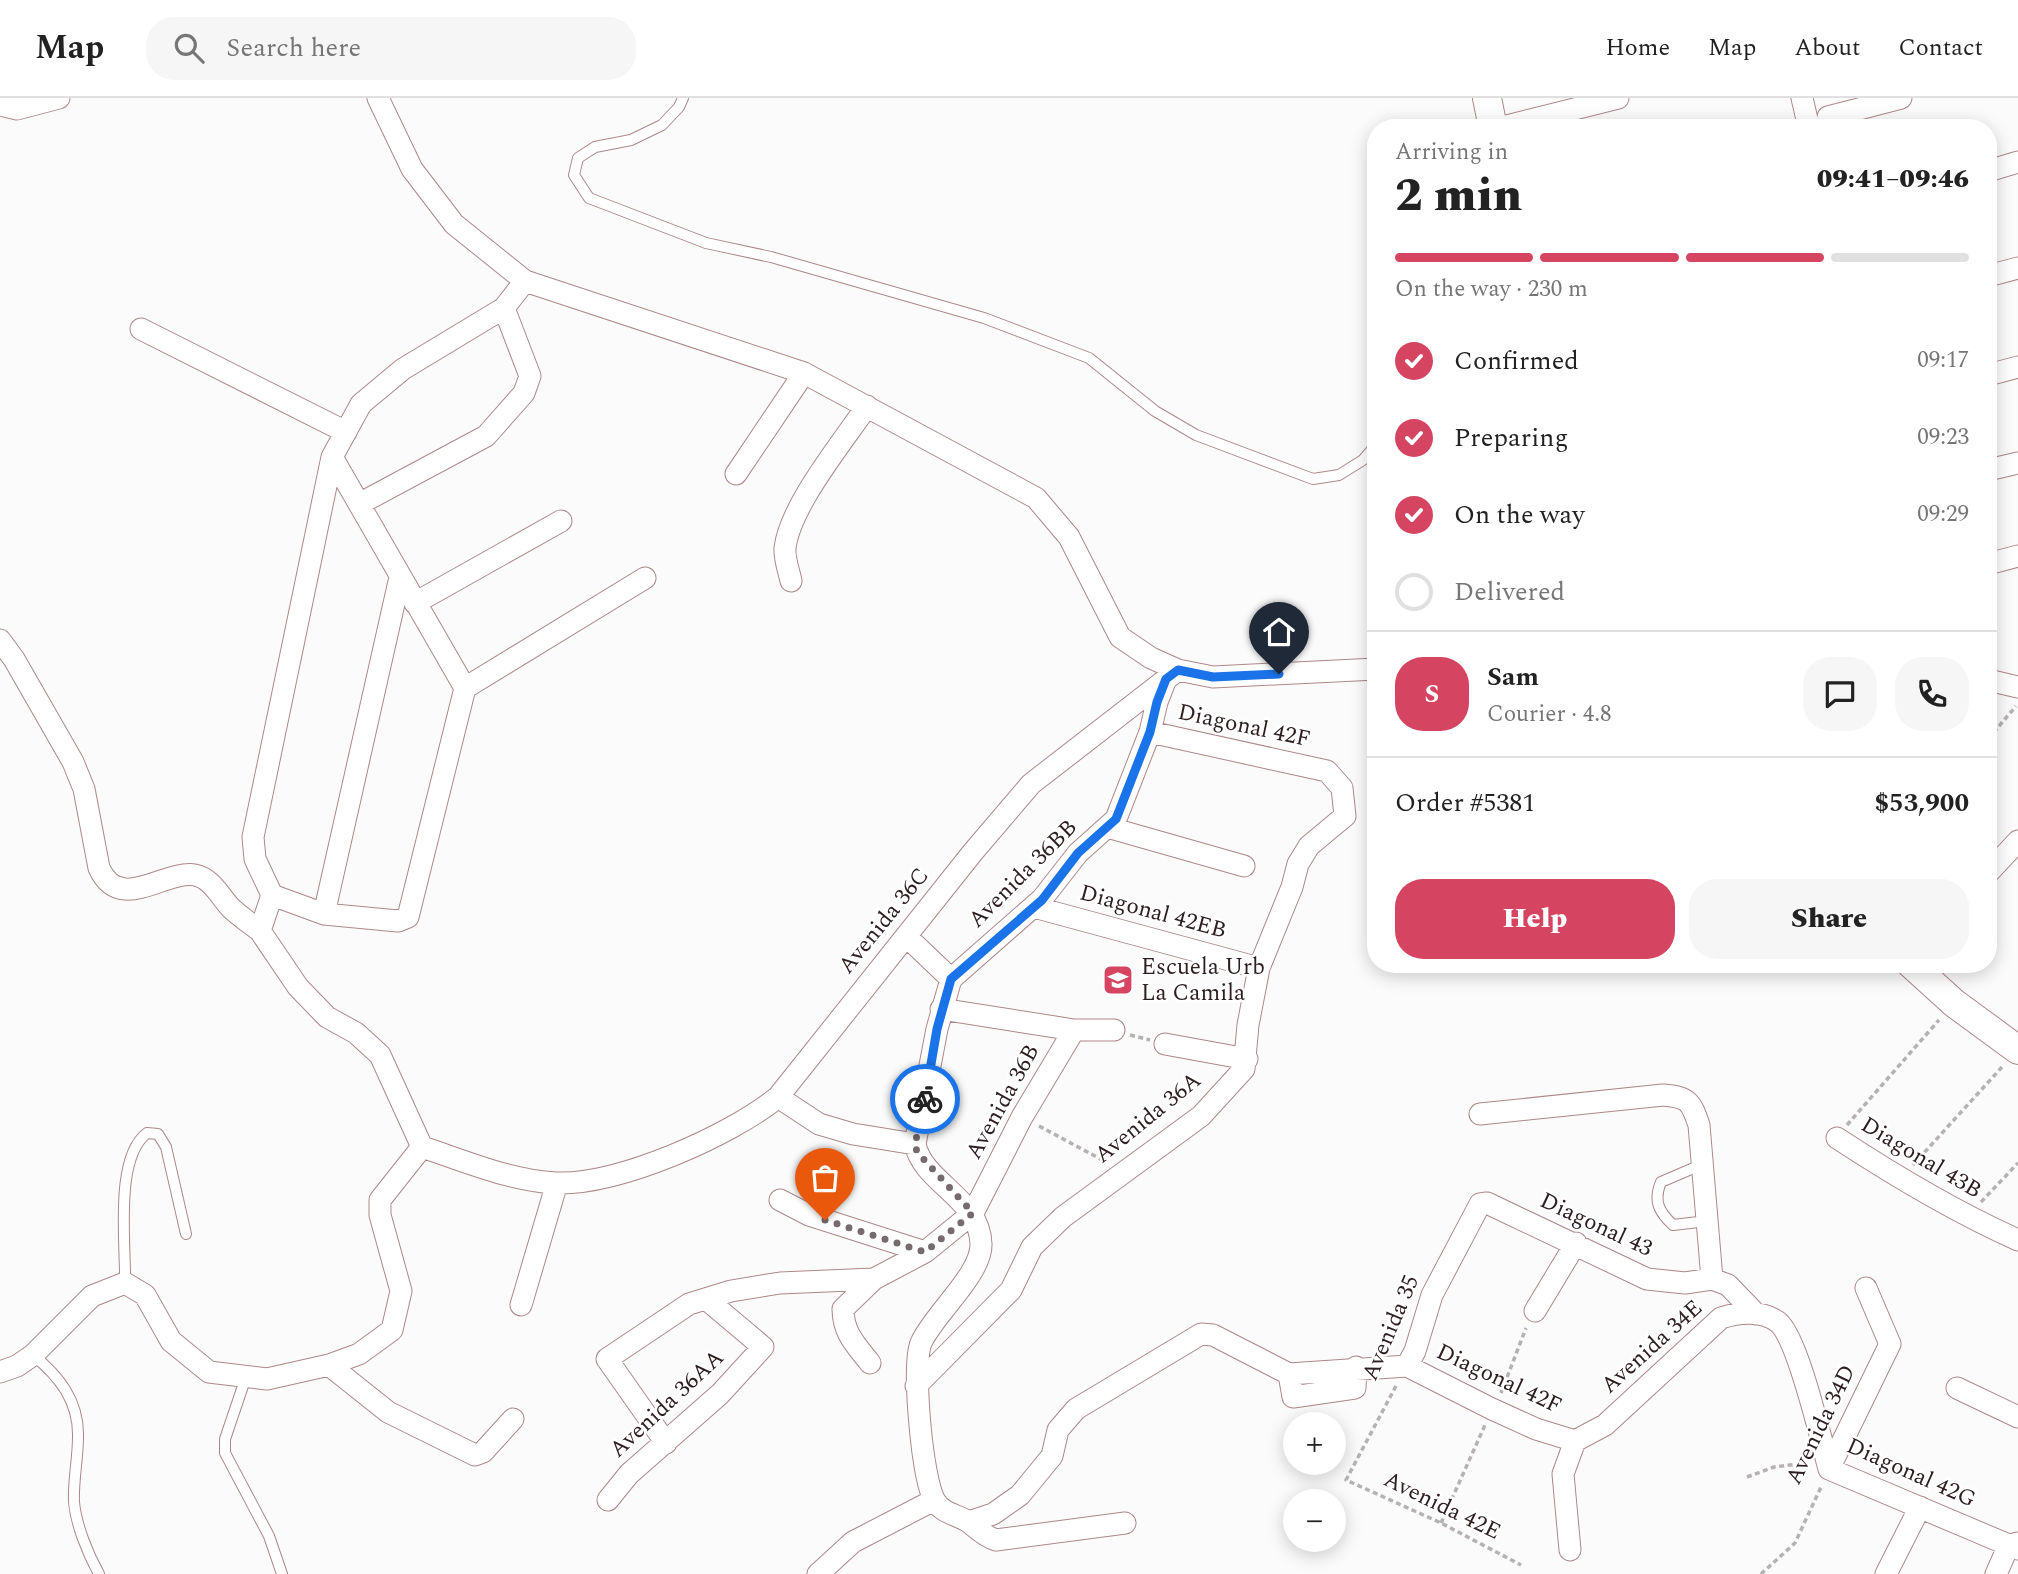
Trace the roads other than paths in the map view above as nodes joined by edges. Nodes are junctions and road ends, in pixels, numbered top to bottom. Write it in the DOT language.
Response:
graph roads {
  1 [pos="60,98"];
  2 [pos="378,98"];
  3 [pos="683,98"];
  4 [pos="1487,98"];
  5 [pos="1618,98"];
  6 [pos="1801,98"];
  7 [pos="1901,98"];
  8 [pos="0,106"];
  9 [pos="1828,117"];
  10 [pos="1493,119"];
  11 [pos="1533,119"];
  12 [pos="1807,119"];
  13 [pos="2018,162"];
  14 [pos="1997,168"];
  15 [pos="2018,268"];
  16 [pos="1997,274"];
  17 [pos="524,281"];
  18 [pos="504,308"];
  19 [pos="141,329"];
  20 [pos="2018,367"];
  21 [pos="804,373"];
  22 [pos="1997,373"];
  23 [pos="867,406"];
  24 [pos="346,432"];
  25 [pos="1367,455"];
  26 [pos="332,457"];
  27 [pos="2018,463"];
  28 [pos="1997,468"];
  29 [pos="736,474"];
  30 [pos="360,503"];
  31 [pos="561,521"];
  32 [pos="2018,556"];
  33 [pos="1997,562"];
  34 [pos="400,577"];
  35 [pos="645,578"];
  36 [pos="791,581"];
  37 [pos="415,603"];
  38 [pos="0,640"];
  39 [pos="1367,669"];
  40 [pos="1172,674"];
  41 [pos="1997,682"];
  42 [pos="2018,687"];
  43 [pos="465,688"];
  44 [pos="1150,732"];
  45 [pos="1107,827"];
  46 [pos="2018,841"];
  47 [pos="1997,864"];
  48 [pos="1244,866"];
  49 [pos="272,894"];
  50 [pos="1034,906"];
  51 [pos="324,914"];
  52 [pos="260,931"];
  53 [pos="906,936"];
  54 [pos="1259,968"];
  55 [pos="1921,973"];
  56 [pos="951,979"];
  57 [pos="941,1009"];
  58 [pos="1074,1030"];
  59 [pos="1114,1030"];
  60 [pos="1165,1045"];
  61 [pos="2013,1055"];
  62 [pos="1247,1059"];
  63 [pos="778,1097"];
  64 [pos="1480,1114"];
  65 [pos="1837,1138"];
  66 [pos="915,1144"];
  67 [pos="422,1147"];
  68 [pos="1703,1164"];
  69 [pos="557,1183"];
  70 [pos="780,1200"];
  71 [pos="1487,1203"];
  72 [pos="973,1213"];
  73 [pos="1707,1221"];
  74 [pos="186,1234"];
  75 [pos="2018,1240"];
  76 [pos="1576,1243"];
  77 [pos="925,1252"];
  78 [pos="874,1279"];
  79 [pos="1712,1279"];
  80 [pos="125,1283"];
  81 [pos="1866,1288"];
  82 [pos="706,1299"];
  83 [pos="522,1306"];
  84 [pos="1535,1311"];
  85 [pos="1756,1314"];
  86 [pos="33,1355"];
  87 [pos="870,1363"];
  88 [pos="329,1365"];
  89 [pos="1407,1366"];
  90 [pos="0,1372"];
  91 [pos="246,1377"];
  92 [pos="916,1386"];
  93 [pos="1958,1388"];
  94 [pos="2018,1417"];
  95 [pos="513,1419"];
  96 [pos="1575,1441"];
  97 [pos="666,1443"];
  98 [pos="1828,1464"];
  99 [pos="608,1500"];
  100 [pos="934,1500"];
  101 [pos="1920,1507"];
  102 [pos="969,1522"];
  103 [pos="1125,1523"];
  104 [pos="2015,1546"];
  105 [pos="1570,1550"];
  106 [pos="99,1574"];
  107 [pos="282,1574"];
  108 [pos="818,1574"];
  109 [pos="1886,1574"];
  110 [pos="1996,1574"];
  1 -- 8 [label="street"];
  2 -- 17 [label="street"];
  3 -- 25 [label="lane"];
  4 -- 10 [label="main road"];
  5 -- 11 [label="street"];
  6 -- 12 [label="street"];
  7 -- 9 [label="street"];
  13 -- 14 [label="street"];
  15 -- 16 [label="street"];
  17 -- 18 [label="street"];
  17 -- 21 [label="street"];
  18 -- 24 [label="street"];
  18 -- 30 [label="street"];
  19 -- 24 [label="street"];
  20 -- 22 [label="street"];
  21 -- 23 [label="street"];
  21 -- 29 [label="street"];
  23 -- 36 [label="street"];
  23 -- 40 [label="street"];
  24 -- 26 [label="street"];
  26 -- 30 [label="street"];
  26 -- 49 [label="street"];
  27 -- 28 [label="street"];
  30 -- 34 [label="street"];
  31 -- 37 [label="street"];
  32 -- 33 [label="street"];
  34 -- 37 [label="street"];
  34 -- 51 [label="street"];
  35 -- 43 [label="street"];
  37 -- 43 [label="street"];
  38 -- 52 [label="street"];
  39 -- 40 [label="street"];
  40 -- 44 [label="street, Avenida 36BB"];
  40 -- 53 [label="street, Avenida 36C"];
  41 -- 42 [label="street"];
  43 -- 51 [label="street"];
  44 -- 45 [label="street, Avenida 36BB"];
  44 -- 54 [label="street, Diagonal 42F"];
  45 -- 48 [label="street"];
  45 -- 50 [label="street, Avenida 36BB"];
  46 -- 47 [label="street"];
  49 -- 51 [label="street"];
  49 -- 52 [label="street"];
  50 -- 54 [label="street, Diagonal 42EB"];
  50 -- 56 [label="street, Avenida 36BB"];
  52 -- 67 [label="street"];
  53 -- 56 [label="street"];
  53 -- 63 [label="street, Avenida 36C"];
  54 -- 62 [label="street"];
  55 -- 61 [label="main road"];
  56 -- 57 [label="street"];
  57 -- 58 [label="street"];
  57 -- 66 [label="street"];
  58 -- 59 [label="street"];
  58 -- 72 [label="street, Avenida 36B"];
  60 -- 62 [label="street"];
  62 -- 92 [label="street, Avenida 36A"];
  63 -- 66 [label="street"];
  63 -- 69 [label="street, Avenida 36C"];
  64 -- 68 [label="street"];
  65 -- 75 [label="street, Diagonal 43B"];
  66 -- 72 [label="street"];
  67 -- 69 [label="street, Avenida 36C"];
  67 -- 88 [label="street"];
  68 -- 73 [label="street"];
  68 -- 73 [label="lane"];
  69 -- 83 [label="street"];
  70 -- 77 [label="street"];
  71 -- 76 [label="street, Diagonal 43"];
  71 -- 89 [label="street, Avenida 35"];
  72 -- 77 [label="street, Avenida 36B"];
  72 -- 92 [label="street"];
  73 -- 79 [label="street"];
  74 -- 80 [label="lane"];
  76 -- 79 [label="street, Diagonal 43"];
  76 -- 84 [label="street"];
  77 -- 78 [label="street, Avenida 36B"];
  78 -- 82 [label="street, Avenida 36B"];
  78 -- 87 [label="street"];
  79 -- 85 [label="street"];
  80 -- 86 [label="street"];
  80 -- 91 [label="street"];
  81 -- 98 [label="street, Avenida 34D"];
  82 -- 97 [label="street, Avenida 36AA"];
  82 -- 97 [label="street, Avenida 36B"];
  85 -- 96 [label="street, Avenida 34E"];
  85 -- 98 [label="street, Diagonal 42G"];
  86 -- 90 [label="street"];
  86 -- 106 [label="lane"];
  88 -- 91 [label="street"];
  88 -- 95 [label="street"];
  89 -- 96 [label="street, Diagonal 42F"];
  89 -- 102 [label="street, Diagonal 42F"];
  91 -- 107 [label="lane"];
  92 -- 100 [label="street"];
  93 -- 94 [label="street"];
  96 -- 105 [label="street"];
  97 -- 99 [label="street, Avenida 36AA"];
  98 -- 101 [label="street, Diagonal 42G"];
  100 -- 102 [label="street"];
  100 -- 108 [label="street"];
  101 -- 104 [label="street, Diagonal 42G"];
  101 -- 109 [label="street"];
  102 -- 103 [label="street"];
  104 -- 110 [label="street"];
}
